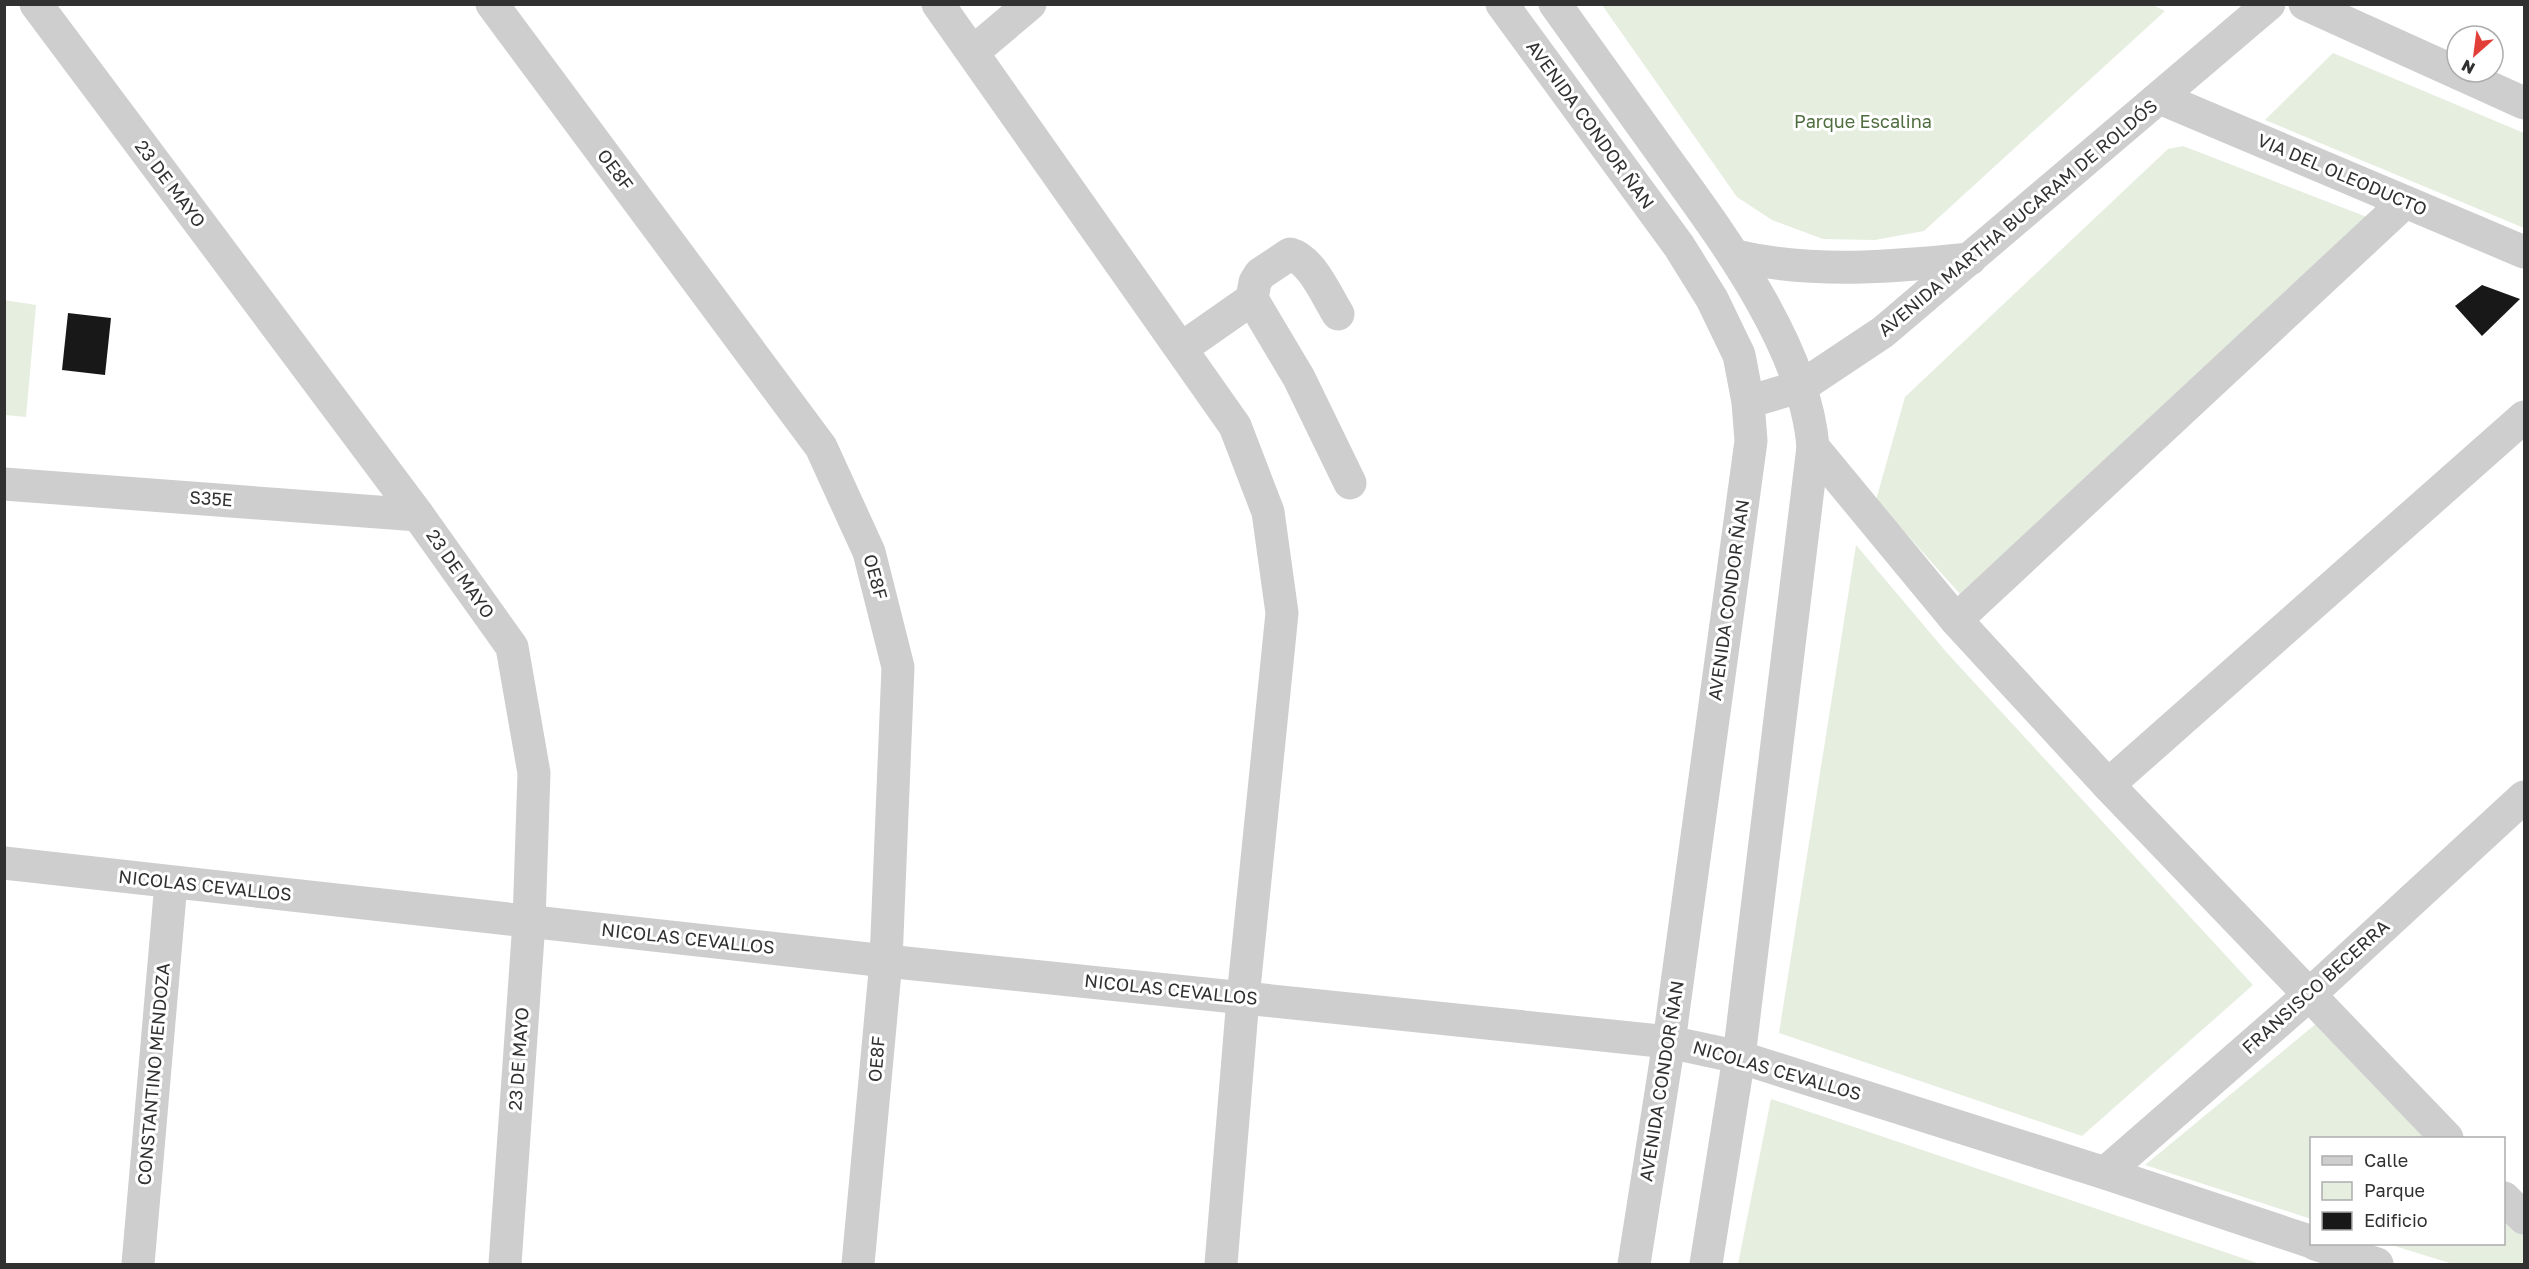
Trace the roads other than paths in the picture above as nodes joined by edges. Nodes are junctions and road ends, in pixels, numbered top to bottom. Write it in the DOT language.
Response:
graph roads {
  1 [pos="36,4"];
  2 [pos="492,4"];
  3 [pos="938,4"];
  4 [pos="1502,4"];
  5 [pos="1555,4"];
  6 [pos="2269,4"];
  7 [pos="2305,4"];
  8 [pos="1020,11"];
  9 [pos="973,52"];
  10 [pos="2160,98"];
  11 [pos="2523,100"];
  12 [pos="2405,202"];
  13 [pos="2524,252"];
  14 [pos="1736,256"];
  15 [pos="1970,259"];
  16 [pos="1252,299"];
  17 [pos="1338,314"];
  18 [pos="1182,348"];
  19 [pos="1802,386"];
  20 [pos="1748,402"];
  21 [pos="2524,417"];
  22 [pos="1813,447"];
  23 [pos="1350,483"];
  24 [pos="4,484"];
  25 [pos="418,515"];
  26 [pos="1956,620"];
  27 [pos="2108,785"];
  28 [pos="2524,797"];
  29 [pos="4,863"];
  30 [pos="171,883"];
  31 [pos="529,922"];
  32 [pos="886,961"];
  33 [pos="2309,995"];
  34 [pos="1243,998"];
  35 [pos="1669,1042"];
  36 [pos="1739,1057"];
  37 [pos="2446,1137"];
  38 [pos="2105,1173"];
  39 [pos="2310,1242"];
  40 [pos="2319,1245"];
  41 [pos="138,1264"];
  42 [pos="505,1264"];
  43 [pos="858,1264"];
  44 [pos="1221,1264"];
  45 [pos="1634,1264"];
  46 [pos="1706,1264"];
  47 [pos="2377,1264"];
  1 -- 25 [label="street, 23 DE MAYO"];
  2 -- 32 [label="street, OE8F"];
  3 -- 9 [label="street"];
  4 -- 20 [label="street, AVENIDA CONDOR ÑAN"];
  5 -- 14 [label="street"];
  6 -- 10 [label="street, AVENIDA MARTHA BUCARAM DE ROLDÓS"];
  7 -- 11 [label="street"];
  8 -- 9 [label="street"];
  9 -- 18 [label="street"];
  10 -- 12 [label="street, VIA DEL OLEODUCTO"];
  10 -- 15 [label="street, AVENIDA MARTHA BUCARAM DE ROLDÓS"];
  12 -- 13 [label="street, VIA DEL OLEODUCTO"];
  12 -- 26 [label="street"];
  14 -- 15 [label="street"];
  14 -- 19 [label="street"];
  15 -- 19 [label="street, AVENIDA MARTHA BUCARAM DE ROLDÓS"];
  16 -- 17 [label="street"];
  16 -- 18 [label="street"];
  16 -- 23 [label="street"];
  18 -- 34 [label="street"];
  19 -- 20 [label="street, AVENIDA MARTHA BUCARAM DE ROLDÓS"];
  19 -- 22 [label="street"];
  20 -- 35 [label="street, AVENIDA CONDOR ÑAN"];
  21 -- 27 [label="street"];
  22 -- 26 [label="street"];
  22 -- 36 [label="street"];
  24 -- 25 [label="street, S35E"];
  25 -- 31 [label="street, 23 DE MAYO"];
  26 -- 27 [label="street"];
  27 -- 33 [label="street"];
  28 -- 33 [label="street, FRANSISCO BECERRA"];
  29 -- 30 [label="street, NICOLAS CEVALLOS"];
  30 -- 31 [label="street, NICOLAS CEVALLOS"];
  30 -- 41 [label="street, CONSTANTINO MENDOZA"];
  31 -- 32 [label="street, NICOLAS CEVALLOS"];
  31 -- 42 [label="street, 23 DE MAYO"];
  32 -- 34 [label="street, NICOLAS CEVALLOS"];
  32 -- 43 [label="street, OE8F"];
  33 -- 37 [label="street"];
  33 -- 38 [label="street, FRANSISCO BECERRA"];
  34 -- 35 [label="street, NICOLAS CEVALLOS"];
  34 -- 44 [label="street"];
  35 -- 36 [label="street, NICOLAS CEVALLOS"];
  35 -- 45 [label="street, AVENIDA CONDOR ÑAN"];
  36 -- 38 [label="street, NICOLAS CEVALLOS"];
  36 -- 46 [label="street"];
  38 -- 39 [label="street, NICOLAS CEVALLOS"];
  40 -- 47 [label="street, NICOLAS CEVALLOS"];
}
